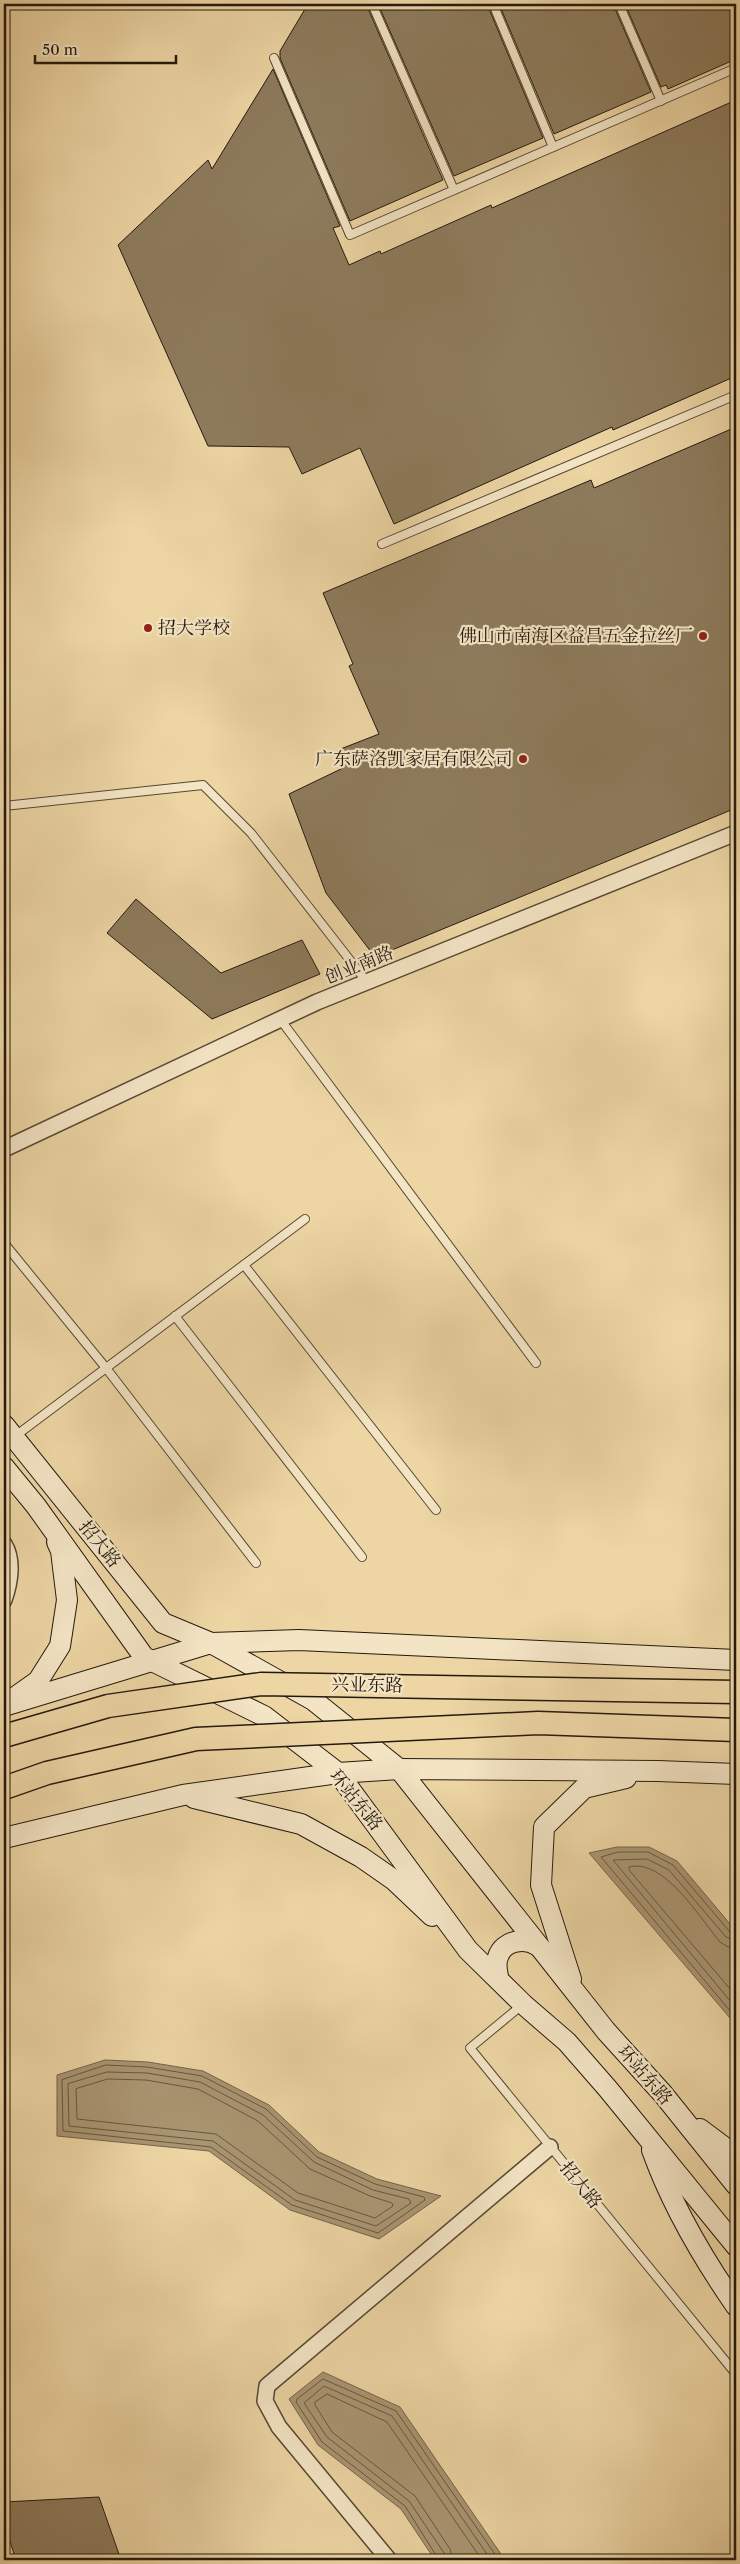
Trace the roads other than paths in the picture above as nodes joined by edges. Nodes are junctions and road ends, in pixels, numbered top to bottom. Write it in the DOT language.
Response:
graph roads {
  1 [pos="372,4"];
  2 [pos="493,4"];
  3 [pos="619,4"];
  4 [pos="274,58"];
  5 [pos="736,68"];
  6 [pos="661,100"];
  7 [pos="553,147"];
  8 [pos="454,190"];
  9 [pos="736,395"];
  10 [pos="382,544"];
  11 [pos="4,806"];
  12 [pos="736,833"];
  13 [pos="367,982"];
  14 [pos="280,1019"];
  15 [pos="4,1148"];
  16 [pos="305,1219"];
  17 [pos="4,1243"];
  18 [pos="244,1265"];
  19 [pos="175,1316"];
  20 [pos="536,1364"];
  21 [pos="106,1368"];
  22 [pos="7,1434"];
  23 [pos="4,1467"];
  24 [pos="36,1506"];
  25 [pos="436,1510"];
  26 [pos="4,1544"];
  27 [pos="362,1557"];
  28 [pos="256,1563"];
  29 [pos="4,1600"];
  30 [pos="211,1643"];
  31 [pos="736,1660"];
  32 [pos="152,1661"];
  33 [pos="736,1692"];
  34 [pos="4,1706"];
  35 [pos="736,1730"];
  36 [pos="4,1736"];
  37 [pos="399,1769"];
  38 [pos="658,1771"];
  39 [pos="338,1773"];
  40 [pos="736,1774"];
  41 [pos="4,1788"];
  42 [pos="182,1795"];
  43 [pos="4,1838"];
  44 [pos="538,1946"];
  45 [pos="468,1950"];
  46 [pos="498,1978"];
  47 [pos="576,1993"];
  48 [pos="523,2004"];
  49 [pos="678,2113"];
  50 [pos="646,2134"];
  51 [pos="550,2147"];
  52 [pos="736,2156"];
  53 [pos="736,2185"];
  54 [pos="736,2246"];
  55 [pos="736,2306"];
  56 [pos="736,2374"];
  57 [pos="389,2560"];
  1 -- 8 [label="lane"];
  2 -- 7 [label="lane"];
  3 -- 6 [label="lane"];
  4 -- 8 [label="lane"];
  5 -- 6 [label="lane"];
  6 -- 7 [label="lane"];
  7 -- 8 [label="lane"];
  9 -- 10 [label="lane"];
  11 -- 13 [label="lane"];
  12 -- 13 [label="street, 创业南路"];
  13 -- 14 [label="street, 创业南路"];
  14 -- 15 [label="street, 创业南路"];
  14 -- 20 [label="lane"];
  16 -- 18 [label="lane"];
  17 -- 21 [label="lane"];
  18 -- 19 [label="lane"];
  18 -- 25 [label="lane"];
  19 -- 21 [label="lane"];
  19 -- 27 [label="lane"];
  21 -- 22 [label="lane"];
  21 -- 28 [label="lane"];
  22 -- 30 [label="main road, 招大路"];
  23 -- 24 [label="main road"];
  24 -- 32 [label="main road, 环站东路"];
  24 -- 34 [label="main road"];
  26 -- 29 [label="street"];
  30 -- 31 [label="main road"];
  30 -- 32 [label="main road"];
  30 -- 37 [label="main road, 环站东路"];
  32 -- 34 [label="main road"];
  32 -- 39 [label="main road, 环站东路"];
  33 -- 36 [label="main road, 兴业东路, bridge"];
  35 -- 41 [label="main road, bridge"];
  37 -- 38 [label="main road"];
  37 -- 39 [label="main road"];
  37 -- 44 [label="main road, 环站东路"];
  38 -- 40 [label="main road"];
  38 -- 47 [label="main road"];
  39 -- 42 [label="main road"];
  39 -- 45 [label="main road, 环站东路"];
  42 -- 43 [label="main road"];
  42 -- 45 [label="main road"];
  44 -- 46 [label="main road"];
  44 -- 47 [label="main road, 环站东路"];
  45 -- 46 [label="main road, 环站东路"];
  46 -- 48 [label="main road, 环站东路"];
  47 -- 49 [label="main road, 环站东路"];
  48 -- 50 [label="main road, 环站东路"];
  48 -- 51 [label="lane, 招大路"];
  49 -- 52 [label="main road, 环站东路"];
  49 -- 53 [label="main road, 环站东路"];
  50 -- 54 [label="main road, 环站东路"];
  50 -- 55 [label="main road, 环站东路"];
  51 -- 56 [label="lane, 招大路"];
  51 -- 57 [label="street"];
}
